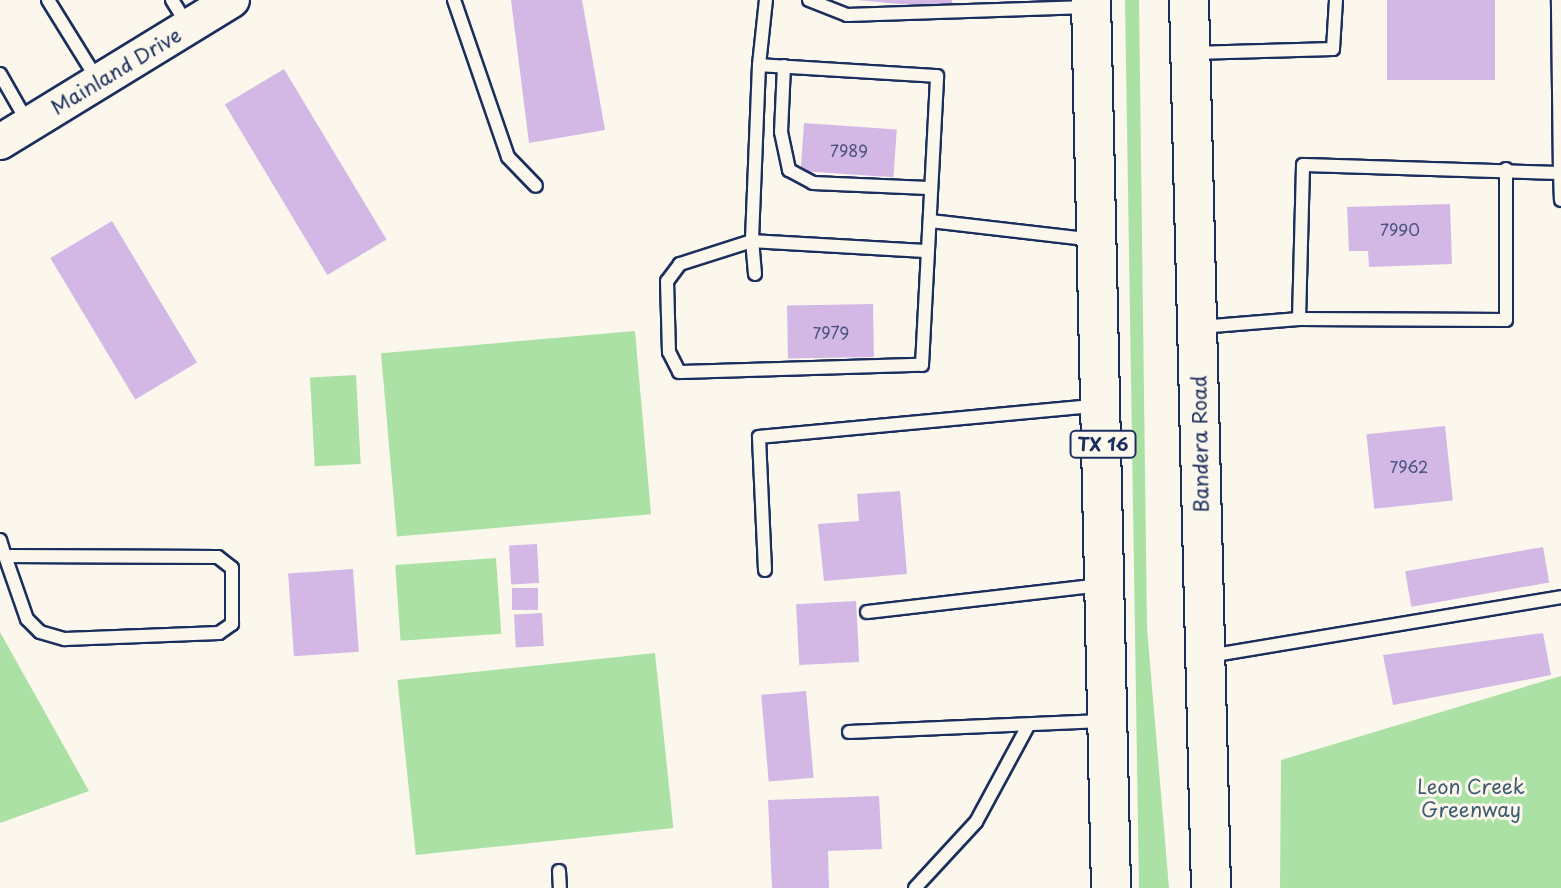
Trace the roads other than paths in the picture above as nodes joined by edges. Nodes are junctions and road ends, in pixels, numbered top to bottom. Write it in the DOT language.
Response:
graph roads {
  1 [pos="48,0"];
  2 [pos="232,0"];
  3 [pos="454,0"];
  4 [pos="766,0"];
  5 [pos="809,0"];
  6 [pos="969,0"];
  7 [pos="1189,0"];
  8 [pos="1336,0"];
  9 [pos="1558,0"];
  10 [pos="1091,3"];
  11 [pos="180,13"];
  12 [pos="969,15"];
  13 [pos="1190,53"];
  14 [pos="759,65"];
  15 [pos="784,66"];
  16 [pos="0,74"];
  17 [pos="98,82"];
  18 [pos="29,124"];
  19 [pos="0,142"];
  20 [pos="1506,169"];
  21 [pos="1560,173"];
  22 [pos="536,186"];
  23 [pos="928,188"];
  24 [pos="1561,200"];
  25 [pos="930,221"];
  26 [pos="752,241"];
  27 [pos="1097,241"];
  28 [pos="928,251"];
  29 [pos="755,274"];
  30 [pos="1299,319"];
  31 [pos="1197,327"];
  32 [pos="1102,405"];
  33 [pos="0,540"];
  34 [pos="5,556"];
  35 [pos="765,570"];
  36 [pos="1107,585"];
  37 [pos="1561,597"];
  38 [pos="867,612"];
  39 [pos="1206,656"];
  40 [pos="1109,720"];
  41 [pos="1028,726"];
  42 [pos="849,732"];
  43 [pos="559,871"];
  44 [pos="560,888"];
  45 [pos="915,888"];
  46 [pos="1111,888"];
  47 [pos="1211,888"];
  1 -- 17 [label="lane"];
  2 -- 11 [label="main road, Mainland Drive"];
  3 -- 22 [label="lane"];
  4 -- 14 [label="lane"];
  5 -- 12 [label="lane"];
  6 -- 12 [label="lane"];
  7 -- 13 [label="main road, Bandera Road"];
  8 -- 13 [label="lane"];
  9 -- 21 [label="lane"];
  10 -- 12 [label="lane"];
  10 -- 27 [label="main road, TX 16"];
  11 -- 17 [label="main road, Mainland Drive"];
  13 -- 31 [label="main road, Bandera Road"];
  14 -- 15 [label="lane"];
  14 -- 26 [label="lane"];
  15 -- 23 [label="lane"];
  15 -- 23 [label="lane"];
  16 -- 18 [label="lane"];
  17 -- 18 [label="main road, Mainland Drive"];
  18 -- 19 [label="main road, Mainland Drive"];
  20 -- 21 [label="lane"];
  20 -- 30 [label="lane"];
  20 -- 30 [label="lane"];
  21 -- 24 [label="lane"];
  23 -- 25 [label="lane"];
  25 -- 27 [label="lane"];
  25 -- 28 [label="lane"];
  26 -- 28 [label="lane"];
  26 -- 28 [label="lane"];
  26 -- 29 [label="lane"];
  27 -- 32 [label="main road, TX 16"];
  30 -- 31 [label="lane"];
  31 -- 39 [label="main road, Bandera Road"];
  32 -- 35 [label="lane"];
  32 -- 36 [label="main road, TX 16"];
  33 -- 34 [label="lane"];
  34 -- 34 [label="lane"];
  36 -- 38 [label="lane"];
  36 -- 40 [label="main road, TX 16"];
  37 -- 39 [label="lane"];
  39 -- 47 [label="main road, Bandera Road"];
  40 -- 41 [label="lane"];
  40 -- 46 [label="main road, TX 16"];
  41 -- 42 [label="lane"];
  41 -- 45 [label="lane"];
  43 -- 44 [label="lane"];
}
